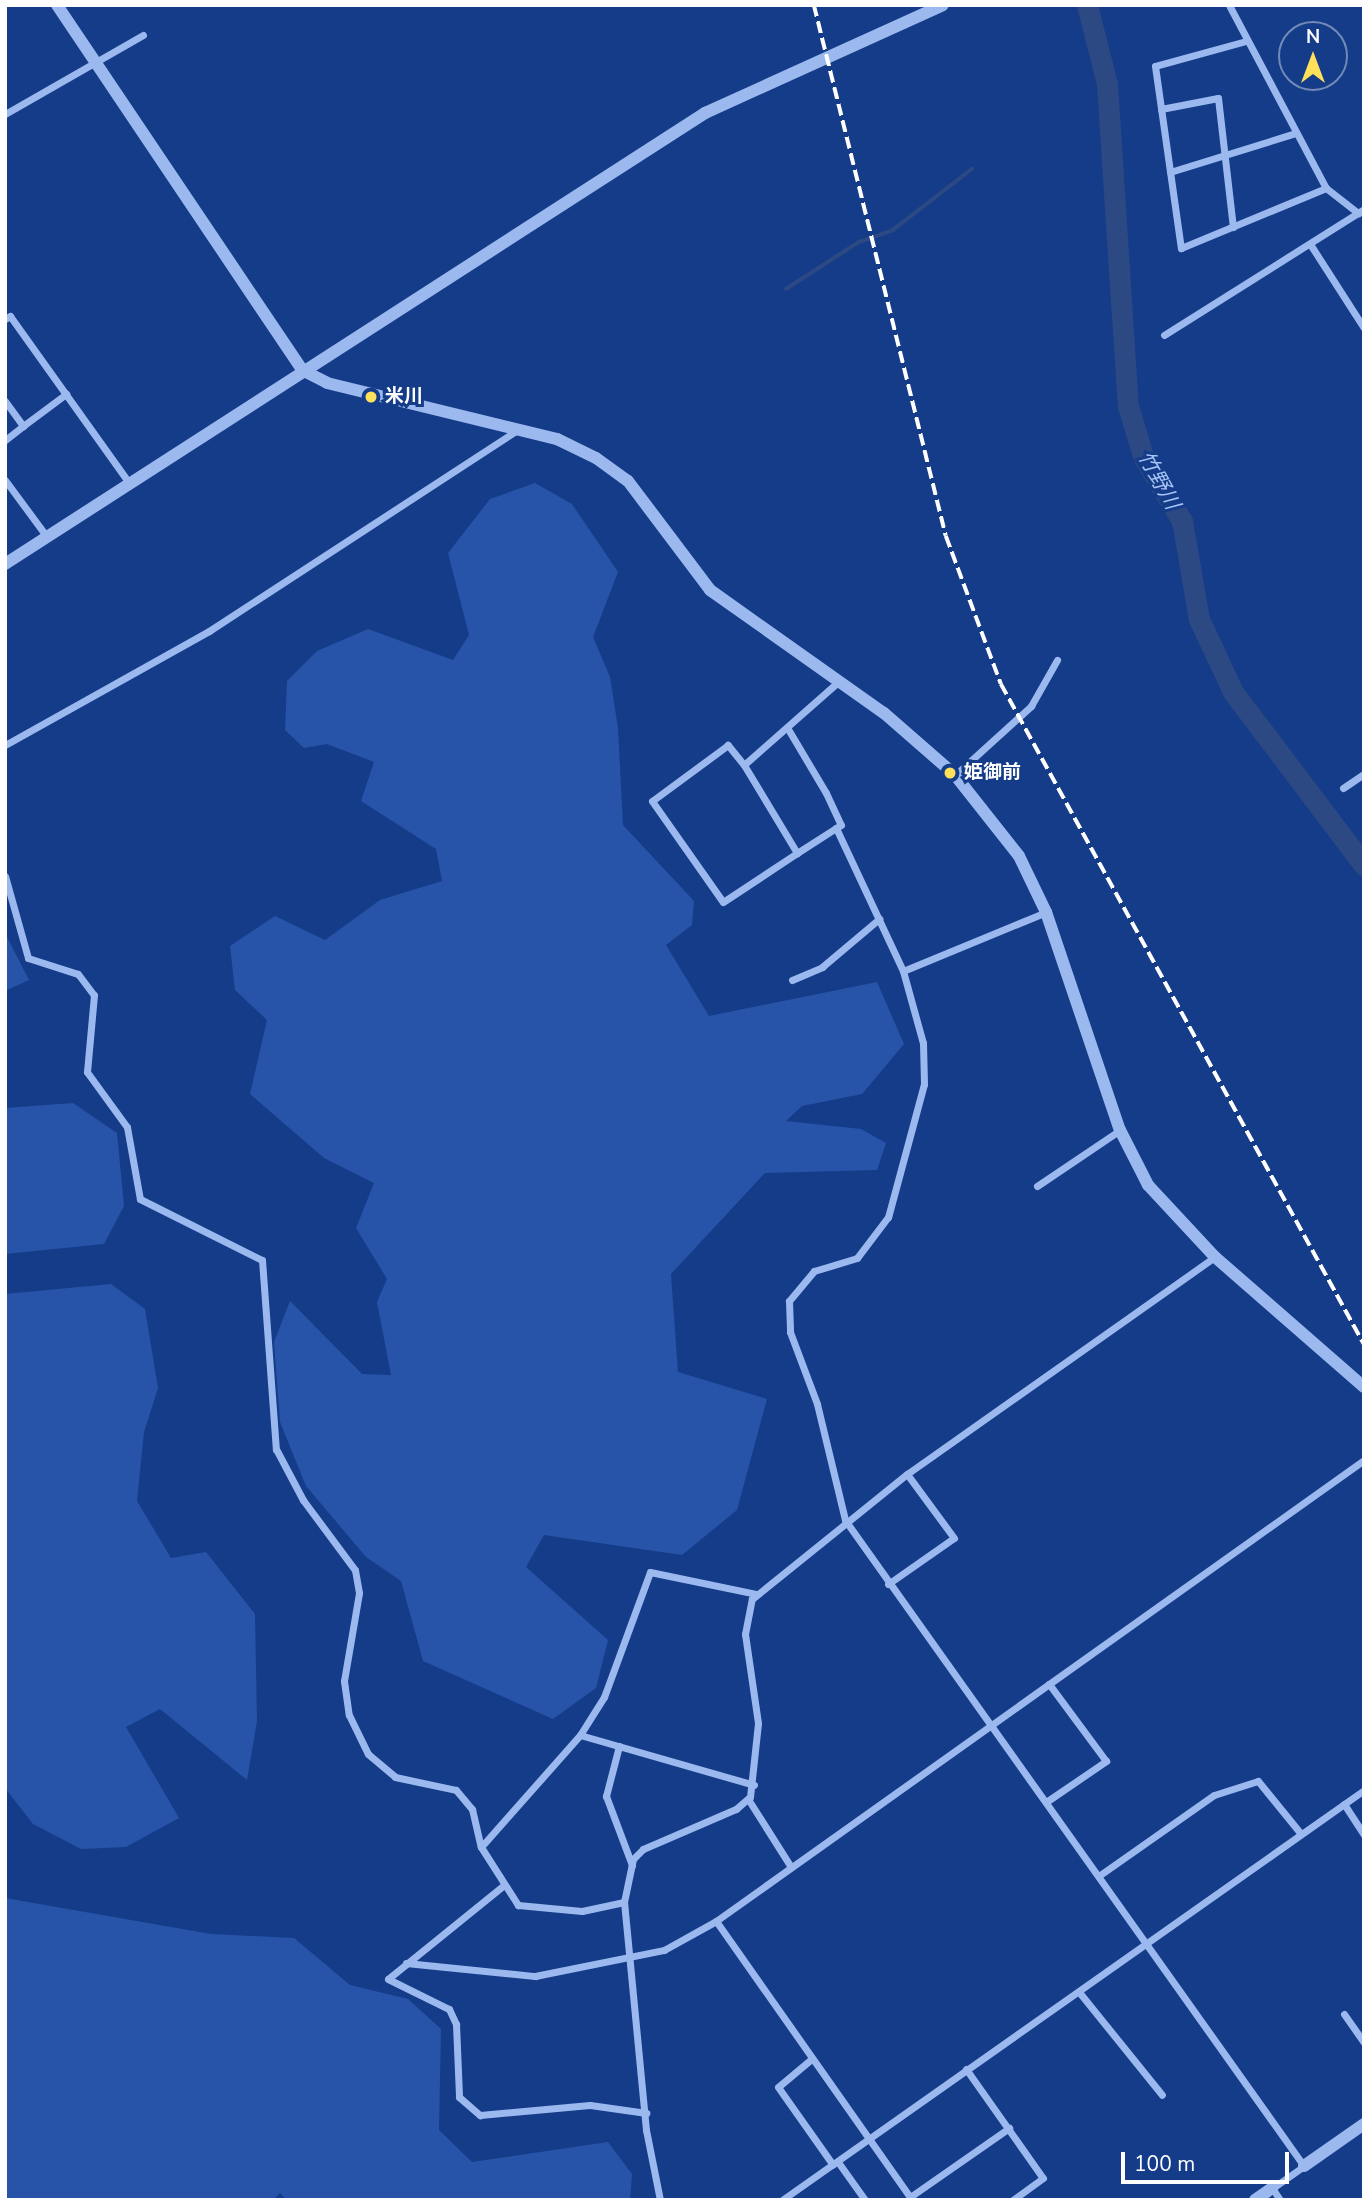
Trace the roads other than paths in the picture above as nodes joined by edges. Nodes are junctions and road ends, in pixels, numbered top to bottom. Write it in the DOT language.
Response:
graph roads {
  1 [pos="57,5"];
  2 [pos="943,5"];
  3 [pos="1229,5"];
  4 [pos="143,35"];
  5 [pos="1246,41"];
  6 [pos="96,65"];
  7 [pos="1161,109"];
  8 [pos="5,114"];
  9 [pos="1296,133"];
  10 [pos="1224,156"];
  11 [pos="1170,172"];
  12 [pos="1326,188"];
  13 [pos="1361,211"];
  14 [pos="1233,227"];
  15 [pos="1310,244"];
  16 [pos="5,319"];
  17 [pos="1364,328"];
  18 [pos="1164,335"];
  19 [pos="302,370"];
  20 [pos="66,394"];
  21 [pos="5,401"];
  22 [pos="23,426"];
  23 [pos="519,429"];
  24 [pos="5,440"];
  25 [pos="5,480"];
  26 [pos="129,483"];
  27 [pos="47,537"];
  28 [pos="5,564"];
  29 [pos="1056,660"];
  30 [pos="838,682"];
  31 [pos="788,729"];
  32 [pos="5,745"];
  33 [pos="744,765"];
  34 [pos="1364,774"];
  35 [pos="956,775"];
  36 [pos="1343,788"];
  37 [pos="836,828"];
  38 [pos="797,853"];
  39 [pos="5,876"];
  40 [pos="1046,912"];
  41 [pos="879,919"];
  42 [pos="903,971"];
  43 [pos="792,980"];
  44 [pos="1120,1130"];
  45 [pos="1037,1186"];
  46 [pos="1215,1257"];
  47 [pos="1364,1387"];
  48 [pos="1364,1460"];
  49 [pos="907,1474"];
  50 [pos="845,1520"];
  51 [pos="888,1584"];
  52 [pos="756,1594"];
  53 [pos="1049,1684"];
  54 [pos="991,1723"];
  55 [pos="580,1735"];
  56 [pos="619,1746"];
  57 [pos="754,1785"];
  58 [pos="1364,1790"];
  59 [pos="748,1799"];
  60 [pos="1046,1802"];
  61 [pos="1344,1804"];
  62 [pos="1301,1834"];
  63 [pos="1364,1835"];
  64 [pos="481,1847"];
  65 [pos="632,1865"];
  66 [pos="791,1867"];
  67 [pos="1100,1875"];
  68 [pos="504,1885"];
  69 [pos="624,1902"];
  70 [pos="716,1922"];
  71 [pos="1147,1945"];
  72 [pos="628,1959"];
  73 [pos="406,1963"];
  74 [pos="1079,1992"];
  75 [pos="1344,2014"];
  76 [pos="1364,2043"];
  77 [pos="809,2061"];
  78 [pos="967,2069"];
  79 [pos="1162,2095"];
  80 [pos="646,2113"];
  81 [pos="1364,2124"];
  82 [pos="1009,2128"];
  83 [pos="867,2139"];
  84 [pos="835,2163"];
  85 [pos="1304,2166"];
  86 [pos="1272,2188"];
  87 [pos="911,2198"];
  88 [pos="660,2200"];
  89 [pos="782,2200"];
  90 [pos="865,2200"];
  91 [pos="1013,2200"];
  92 [pos="1255,2200"];
  93 [pos="1280,2200"];
  1 -- 6 [label="street"];
  2 -- 19 [label="street"];
  3 -- 5 [label="street"];
  4 -- 6 [label="street"];
  5 -- 7 [label="street"];
  5 -- 9 [label="street"];
  6 -- 8 [label="street"];
  6 -- 19 [label="street"];
  7 -- 10 [label="street"];
  7 -- 11 [label="street"];
  9 -- 10 [label="street"];
  9 -- 12 [label="street"];
  10 -- 11 [label="street"];
  10 -- 14 [label="street"];
  11 -- 14 [label="street"];
  12 -- 13 [label="street"];
  12 -- 14 [label="street"];
  13 -- 15 [label="street"];
  15 -- 17 [label="street"];
  15 -- 18 [label="street"];
  16 -- 20 [label="street"];
  19 -- 23 [label="street"];
  19 -- 26 [label="street"];
  20 -- 22 [label="street"];
  20 -- 26 [label="street"];
  21 -- 22 [label="street"];
  22 -- 24 [label="street"];
  23 -- 30 [label="street"];
  23 -- 32 [label="street"];
  25 -- 27 [label="street"];
  26 -- 27 [label="street"];
  27 -- 28 [label="street"];
  29 -- 35 [label="street"];
  30 -- 31 [label="street"];
  30 -- 35 [label="street"];
  31 -- 33 [label="street"];
  31 -- 37 [label="street"];
  33 -- 38 [label="street"];
  33 -- 38 [label="street"];
  34 -- 36 [label="street"];
  35 -- 40 [label="street"];
  37 -- 38 [label="street"];
  37 -- 41 [label="street"];
  39 -- 64 [label="street"];
  40 -- 42 [label="street"];
  40 -- 44 [label="street"];
  41 -- 42 [label="street"];
  41 -- 43 [label="street"];
  42 -- 50 [label="street"];
  44 -- 45 [label="street"];
  44 -- 46 [label="street"];
  46 -- 47 [label="street"];
  46 -- 49 [label="street"];
  48 -- 53 [label="street"];
  49 -- 50 [label="street"];
  49 -- 51 [label="street"];
  50 -- 51 [label="street"];
  50 -- 52 [label="street"];
  51 -- 54 [label="street"];
  52 -- 55 [label="street"];
  52 -- 57 [label="street"];
  53 -- 54 [label="street"];
  53 -- 60 [label="street"];
  54 -- 60 [label="street"];
  54 -- 66 [label="street"];
  55 -- 56 [label="street"];
  55 -- 64 [label="street"];
  56 -- 57 [label="street"];
  56 -- 65 [label="street"];
  57 -- 59 [label="street"];
  58 -- 61 [label="street"];
  59 -- 65 [label="street"];
  59 -- 66 [label="street"];
  60 -- 67 [label="street"];
  61 -- 62 [label="street"];
  61 -- 63 [label="street"];
  62 -- 67 [label="street"];
  62 -- 71 [label="street"];
  64 -- 68 [label="street"];
  65 -- 69 [label="street"];
  66 -- 70 [label="street"];
  67 -- 71 [label="street"];
  68 -- 69 [label="street"];
  68 -- 73 [label="street"];
  69 -- 72 [label="street"];
  70 -- 72 [label="street"];
  70 -- 77 [label="street"];
  71 -- 74 [label="street"];
  71 -- 85 [label="street"];
  72 -- 73 [label="street"];
  72 -- 80 [label="street"];
  73 -- 80 [label="street"];
  74 -- 78 [label="street"];
  74 -- 79 [label="street"];
  75 -- 76 [label="street"];
  77 -- 83 [label="street"];
  77 -- 84 [label="street"];
  78 -- 82 [label="street"];
  78 -- 83 [label="street"];
  80 -- 88 [label="street"];
  81 -- 85 [label="street"];
  82 -- 87 [label="street"];
  82 -- 91 [label="street"];
  83 -- 84 [label="street"];
  83 -- 87 [label="street"];
  84 -- 89 [label="street"];
  84 -- 90 [label="street"];
  85 -- 86 [label="street"];
  86 -- 92 [label="street"];
  86 -- 93 [label="street"];
}
